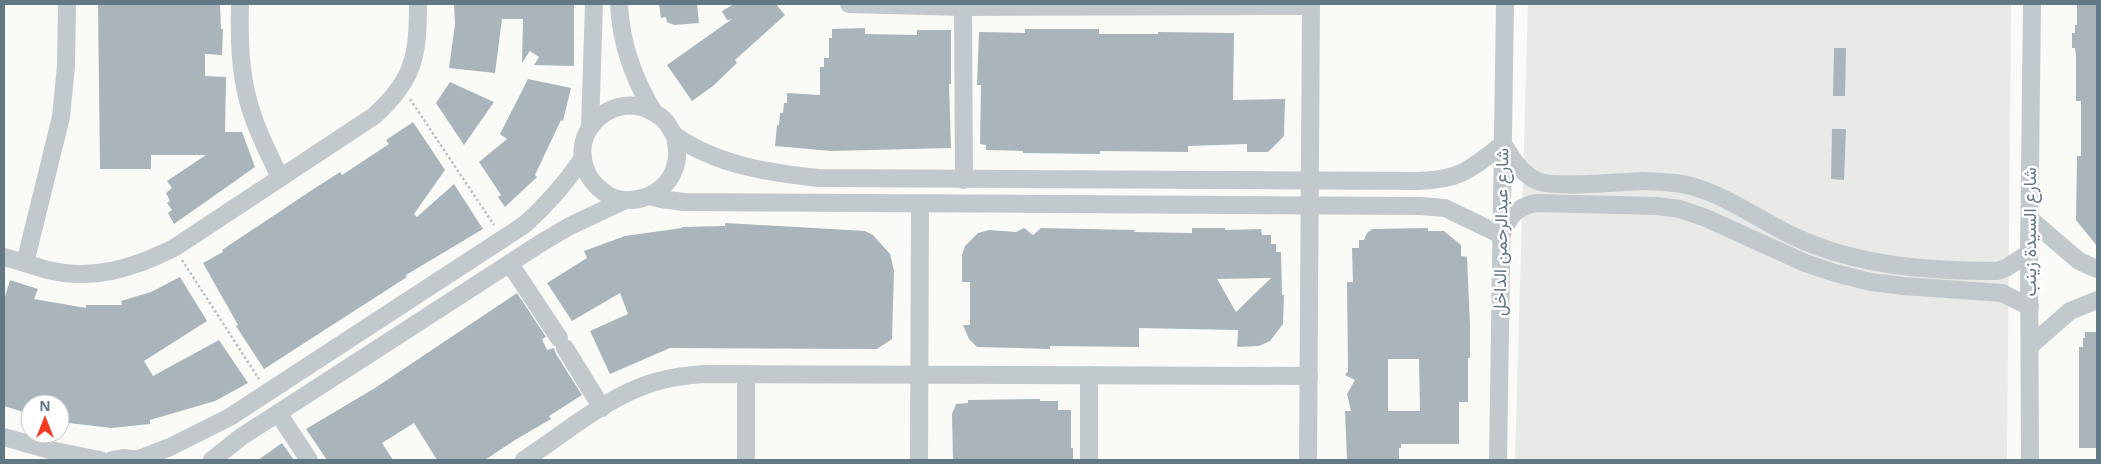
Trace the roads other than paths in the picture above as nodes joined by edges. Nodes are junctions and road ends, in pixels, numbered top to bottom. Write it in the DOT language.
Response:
graph roads {
  1 [pos="67,4"];
  2 [pos="240,4"];
  3 [pos="418,4"];
  4 [pos="594,4"];
  5 [pos="619,4"];
  6 [pos="849,4"];
  7 [pos="1505,4"];
  8 [pos="2032,4"];
  9 [pos="1311,5"];
  10 [pos="963,7"];
  11 [pos="653,111"];
  12 [pos="590,127"];
  13 [pos="675,136"];
  14 [pos="1502,144"];
  15 [pos="582,158"];
  16 [pos="280,178"];
  17 [pos="964,180"];
  18 [pos="1310,180"];
  19 [pos="650,196"];
  20 [pos="625,200"];
  21 [pos="920,204"];
  22 [pos="1310,206"];
  23 [pos="2030,219"];
  24 [pos="1501,235"];
  25 [pos="2029,253"];
  26 [pos="4,257"];
  27 [pos="25,263"];
  28 [pos="510,264"];
  29 [pos="2097,269"];
  30 [pos="2097,300"];
  31 [pos="2030,307"];
  32 [pos="2030,346"];
  33 [pos="746,374"];
  34 [pos="919,375"];
  35 [pos="1089,375"];
  36 [pos="1309,376"];
  37 [pos="602,408"];
  38 [pos="278,413"];
  39 [pos="4,437"];
  40 [pos="534,457"];
  41 [pos="100,460"];
  42 [pos="112,460"];
  43 [pos="140,460"];
  44 [pos="212,460"];
  45 [pos="309,460"];
  46 [pos="746,460"];
  47 [pos="919,460"];
  48 [pos="1089,460"];
  49 [pos="1308,460"];
  50 [pos="1498,460"];
  51 [pos="2030,460"];
  1 -- 27 [label="street"];
  2 -- 16 [label="street"];
  3 -- 16 [label="street"];
  4 -- 12 [label="street"];
  5 -- 11 [label="street"];
  6 -- 10 [label="street"];
  7 -- 14 [label="street, شارع عبدالرحمن الداخل"];
  8 -- 23 [label="street, شارع السيدة زينب"];
  9 -- 10 [label="street"];
  9 -- 18 [label="street"];
  10 -- 17 [label="street"];
  11 -- 12 [label="street"];
  11 -- 13 [label="street"];
  12 -- 15 [label="street"];
  13 -- 17 [label="street"];
  13 -- 19 [label="street"];
  14 -- 18 [label="street"];
  14 -- 24 [label="street, شارع عبدالرحمن الداخل"];
  14 -- 25 [label="street"];
  15 -- 20 [label="street"];
  15 -- 43 [label="street"];
  16 -- 27 [label="street"];
  17 -- 18 [label="street"];
  18 -- 22 [label="street"];
  19 -- 20 [label="street"];
  19 -- 21 [label="street"];
  20 -- 28 [label="street"];
  21 -- 22 [label="street"];
  21 -- 34 [label="street"];
  22 -- 24 [label="street"];
  22 -- 36 [label="street"];
  23 -- 25 [label="street, شارع السيدة زينب"];
  23 -- 29 [label="street"];
  24 -- 31 [label="street"];
  24 -- 50 [label="street, شارع عبدالرحمن الداخل"];
  25 -- 31 [label="street, شارع السيدة زينب"];
  26 -- 27 [label="street"];
  28 -- 37 [label="street"];
  28 -- 38 [label="street"];
  30 -- 32 [label="street"];
  31 -- 32 [label="street, شارع السيدة زينب"];
  32 -- 51 [label="street, شارع السيدة زينب"];
  33 -- 34 [label="street"];
  33 -- 37 [label="street"];
  33 -- 46 [label="street"];
  34 -- 35 [label="street"];
  34 -- 47 [label="street"];
  35 -- 36 [label="street"];
  35 -- 48 [label="street"];
  36 -- 49 [label="street"];
  37 -- 40 [label="street"];
  38 -- 44 [label="street"];
  38 -- 45 [label="street"];
  39 -- 41 [label="street"];
  42 -- 43 [label="street"];
}
